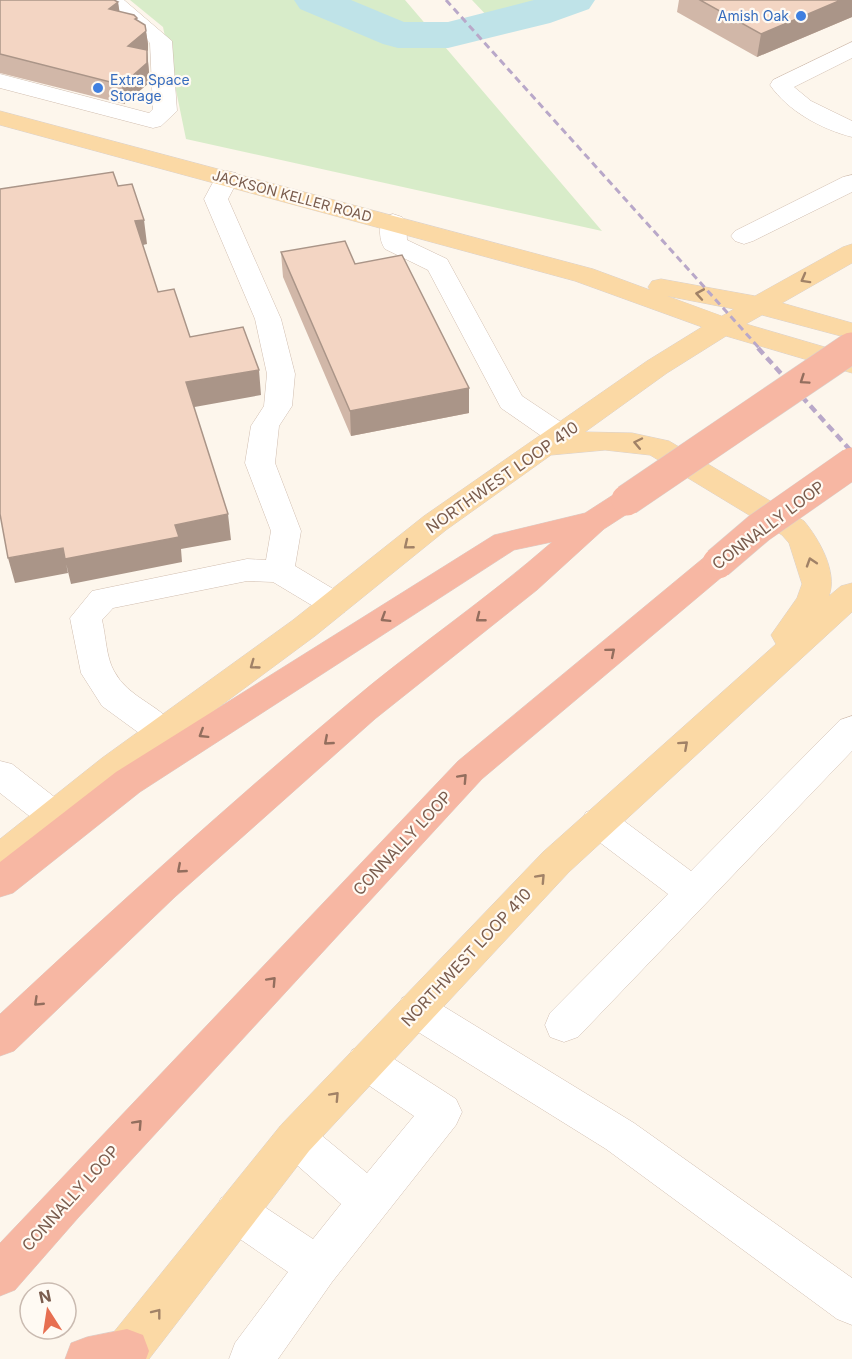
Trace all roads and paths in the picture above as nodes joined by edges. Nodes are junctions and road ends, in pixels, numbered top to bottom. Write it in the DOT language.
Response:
graph roads {
  1 [pos="111,0"];
  2 [pos="852,49"];
  3 [pos="0,81"];
  4 [pos="0,118"];
  5 [pos="848,123"];
  6 [pos="227,178"];
  7 [pos="852,182"];
  8 [pos="393,222"];
  9 [pos="744,236"];
  10 [pos="852,252"];
  11 [pos="585,274"];
  12 [pos="640,295"];
  13 [pos="758,305"];
  14 [pos="723,326"];
  15 [pos="852,331"];
  16 [pos="852,347"];
  17 [pos="852,364"];
  18 [pos="657,367"];
  19 [pos="550,442"];
  20 [pos="852,463"];
  21 [pos="593,522"];
  22 [pos="279,571"];
  23 [pos="850,599"];
  24 [pos="334,604"];
  25 [pos="753,682"];
  26 [pos="852,729"];
  27 [pos="162,732"];
  28 [pos="0,774"];
  29 [pos="54,816"];
  30 [pos="599,822"];
  31 [pos="0,860"];
  32 [pos="0,882"];
  33 [pos="693,893"];
  34 [pos="416,1010"];
  35 [pos="564,1025"];
  36 [pos="0,1039"];
  37 [pos="366,1062"];
  38 [pos="295,1138"];
  39 [pos="368,1201"];
  40 [pos="236,1212"];
  41 [pos="317,1267"];
  42 [pos="0,1275"];
  43 [pos="852,1304"];
  44 [pos="112,1356"];
  45 [pos="251,1359"];
  1 -- 3 [label="lane"];
  2 -- 5 [label="lane"];
  4 -- 6 [label="main road, JACKSON KELLER ROAD"];
  6 -- 8 [label="main road, JACKSON KELLER ROAD"];
  6 -- 22 [label="lane"];
  7 -- 9 [label="lane"];
  8 -- 11 [label="main road, JACKSON KELLER ROAD"];
  8 -- 19 [label="lane"];
  10 -- 13 [label="main road, NORTHWEST LOOP 410, one-way"];
  11 -- 12 [label="main road, JACKSON KELLER ROAD"];
  13 -- 11 [label="main road, JACKSON KELLER ROAD, one-way"];
  12 -- 14 [label="main road, JACKSON KELLER ROAD"];
  12 -- 18 [label="main road"];
  13 -- 14 [label="main road, NORTHWEST LOOP 410"];
  13 -- 15 [label="main road, JACKSON KELLER ROAD"];
  14 -- 17 [label="main road, JACKSON KELLER ROAD"];
  14 -- 18 [label="main road, NORTHWEST LOOP 410"];
  16 -- 21 [label="highway, one-way, bridge"];
  18 -- 19 [label="main road, NORTHWEST LOOP 410"];
  19 -- 24 [label="main road, NORTHWEST LOOP 410, one-way"];
  25 -- 19 [label="main road, one-way"];
  42 -- 20 [label="highway, CONNALLY LOOP, one-way, bridge"];
  21 -- 32 [label="highway, one-way"];
  21 -- 36 [label="highway, one-way"];
  22 -- 24 [label="lane"];
  22 -- 27 [label="lane"];
  23 -- 25 [label="main road, NORTHWEST LOOP 410"];
  24 -- 27 [label="main road, NORTHWEST LOOP 410, one-way"];
  30 -- 25 [label="main road, NORTHWEST LOOP 410, one-way"];
  26 -- 33 [label="lane"];
  27 -- 29 [label="main road, NORTHWEST LOOP 410"];
  28 -- 29 [label="lane"];
  29 -- 31 [label="main road, NORTHWEST LOOP 410"];
  30 -- 33 [label="lane"];
  34 -- 30 [label="main road, NORTHWEST LOOP 410, one-way"];
  33 -- 35 [label="lane"];
  34 -- 37 [label="main road, NORTHWEST LOOP 410"];
  34 -- 43 [label="lane"];
  38 -- 37 [label="main road, NORTHWEST LOOP 410, one-way"];
  37 -- 39 [label="lane"];
  38 -- 39 [label="lane"];
  38 -- 40 [label="main road, NORTHWEST LOOP 410"];
  39 -- 41 [label="lane"];
  40 -- 41 [label="lane"];
  44 -- 40 [label="main road, NORTHWEST LOOP 410, one-way"];
  41 -- 45 [label="lane"];
}
